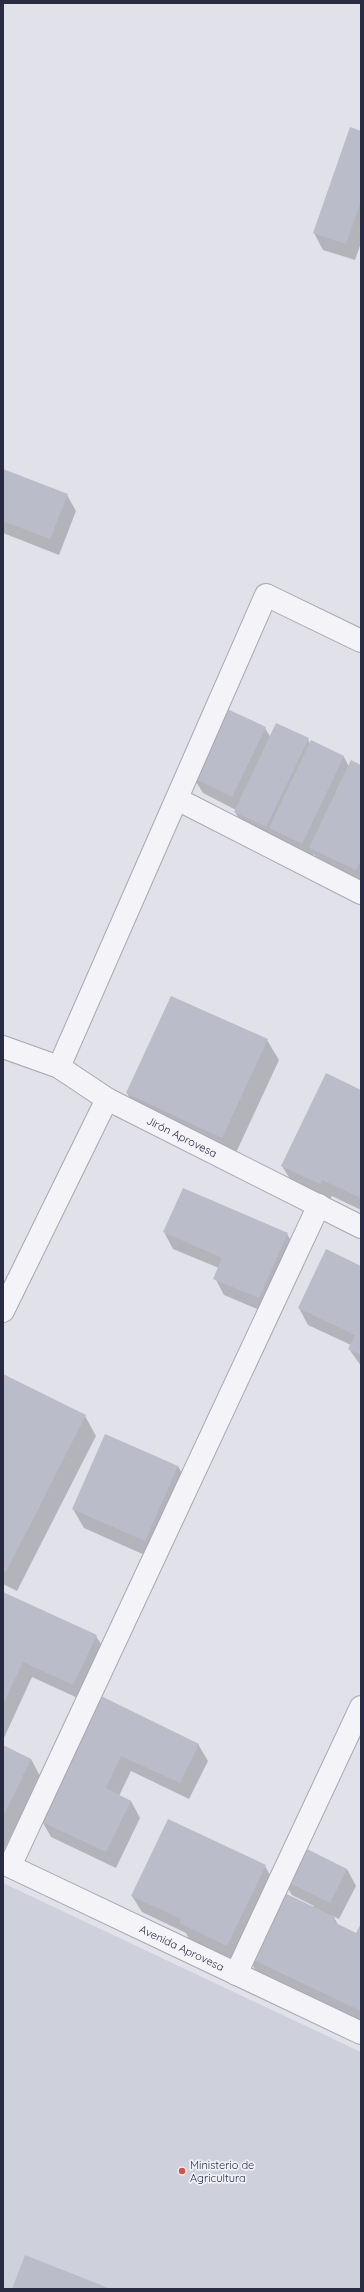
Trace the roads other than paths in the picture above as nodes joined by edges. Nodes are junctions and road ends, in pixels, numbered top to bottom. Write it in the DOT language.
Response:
graph roads {
  1 [pos="361,641"];
  2 [pos="177,799"];
  3 [pos="361,893"];
  4 [pos="3,1047"];
  5 [pos="59,1067"];
  6 [pos="107,1099"];
  7 [pos="319,1205"];
  8 [pos="361,1227"];
  9 [pos="3,1311"];
  10 [pos="361,1707"];
  11 [pos="6,1864"];
  12 [pos="236,1974"];
  13 [pos="361,2033"];
  1 -- 2 [label="street"];
  2 -- 3 [label="street"];
  2 -- 5 [label="street"];
  4 -- 5 [label="street, Jirón Aprovesa"];
  5 -- 6 [label="street, Jirón Aprovesa"];
  6 -- 7 [label="street, Jirón Aprovesa"];
  6 -- 9 [label="street"];
  7 -- 8 [label="street, Jirón Aprovesa"];
  7 -- 11 [label="street"];
  10 -- 12 [label="street"];
  11 -- 12 [label="street, Avenida Aprovesa"];
  12 -- 13 [label="street, Avenida Aprovesa"];
}
